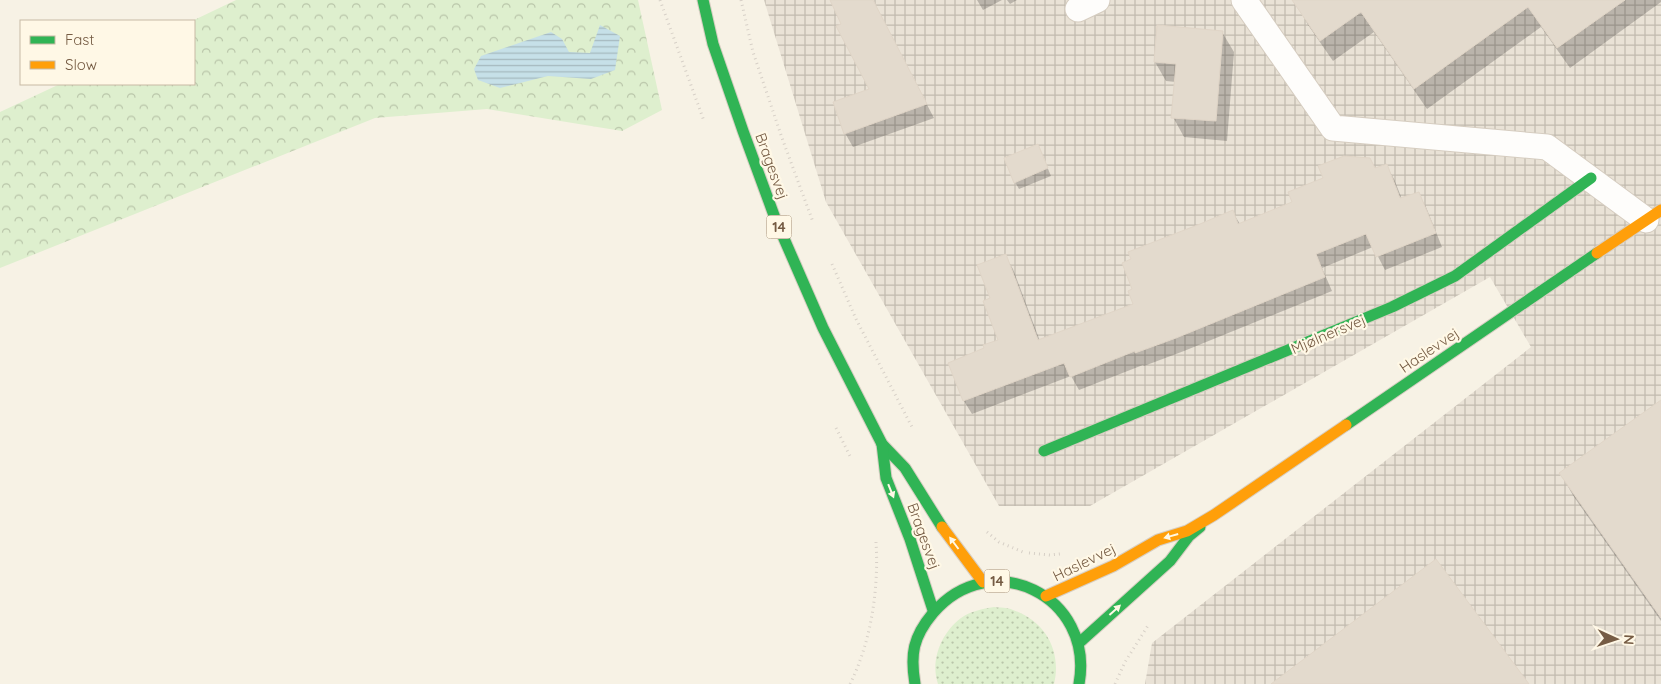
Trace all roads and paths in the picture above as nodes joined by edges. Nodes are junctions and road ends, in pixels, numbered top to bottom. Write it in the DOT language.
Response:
graph roads {
  1 [pos="660,0"];
  2 [pos="703,0"];
  3 [pos="741,0"];
  4 [pos="1244,0"];
  5 [pos="707,129"];
  6 [pos="1591,178"];
  7 [pos="1653,215"];
  8 [pos="815,227"];
  9 [pos="830,260"];
  10 [pos="834,422"];
  11 [pos="915,432"];
  12 [pos="882,444"];
  13 [pos="1044,451"];
  14 [pos="855,467"];
  15 [pos="1214,515"];
  16 [pos="984,530"];
  17 [pos="876,540"];
  18 [pos="1069,553"];
  19 [pos="984,582"];
  20 [pos="1046,596"];
  21 [pos="933,610"];
  22 [pos="1079,642"];
  23 [pos="850,684"];
  24 [pos="915,684"];
  25 [pos="1079,684"];
  1 -- 5 [label="path"];
  2 -- 12 [label="street, Bragesvej / 14"];
  3 -- 8 [label="path"];
  4 -- 6 [label="street"];
  6 -- 7 [label="street"];
  6 -- 13 [label="street, Mjølnersvej"];
  7 -- 15 [label="street, Haslevvej"];
  9 -- 11 [label="path"];
  10 -- 14 [label="path"];
  19 -- 12 [label="street, Bragesvej, one-way"];
  12 -- 21 [label="street, Bragesvej / 14, one-way"];
  15 -- 20 [label="street, Haslevvej, one-way"];
  22 -- 15 [label="street, Haslevvej, one-way"];
  16 -- 18 [label="path"];
  17 -- 23 [label="path"];
  19 -- 20 [label="street, 14"];
  19 -- 21 [label="street, 14"];
  20 -- 22 [label="street, 14"];
  21 -- 24 [label="street, 14"];
  22 -- 25 [label="street, 14"];
}
